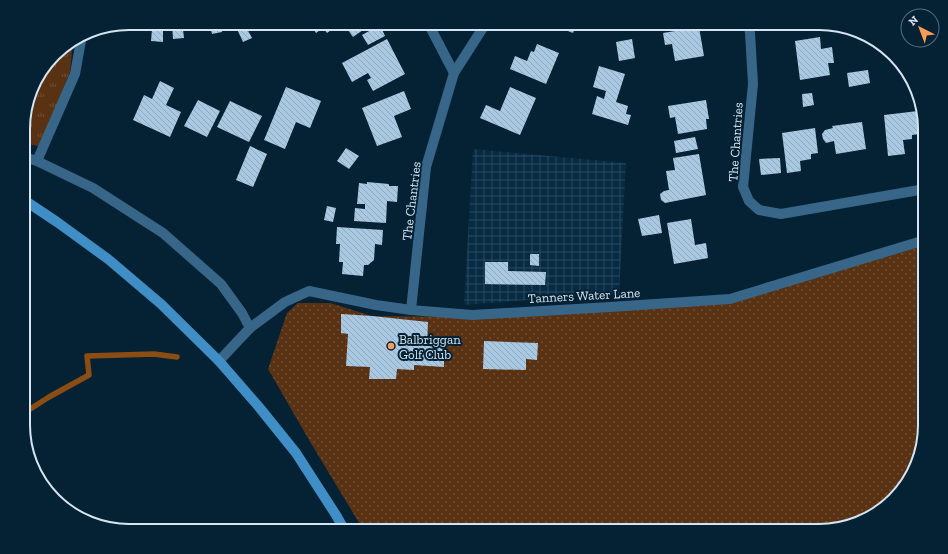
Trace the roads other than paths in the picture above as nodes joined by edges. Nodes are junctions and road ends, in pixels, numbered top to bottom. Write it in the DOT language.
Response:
graph roads {
  1 [pos="432,30"];
  2 [pos="482,30"];
  3 [pos="750,30"];
  4 [pos="81,42"];
  5 [pos="454,74"];
  6 [pos="30,159"];
  7 [pos="37,162"];
  8 [pos="918,190"];
  9 [pos="30,204"];
  10 [pos="918,242"];
  11 [pos="411,310"];
  12 [pos="250,328"];
  13 [pos="219,361"];
  14 [pos="341,524"];
  1 -- 5 [label="street"];
  2 -- 5 [label="street, The Chantries"];
  3 -- 8 [label="street, The Chantries"];
  4 -- 7 [label="street"];
  5 -- 11 [label="street, The Chantries"];
  6 -- 7 [label="street"];
  7 -- 12 [label="street"];
  9 -- 13 [label="main road"];
  10 -- 11 [label="street, Tanners Water Lane"];
  11 -- 12 [label="street, Tanners Water Lane"];
  12 -- 13 [label="street, Tanners Water Lane"];
  13 -- 14 [label="main road"];
}
